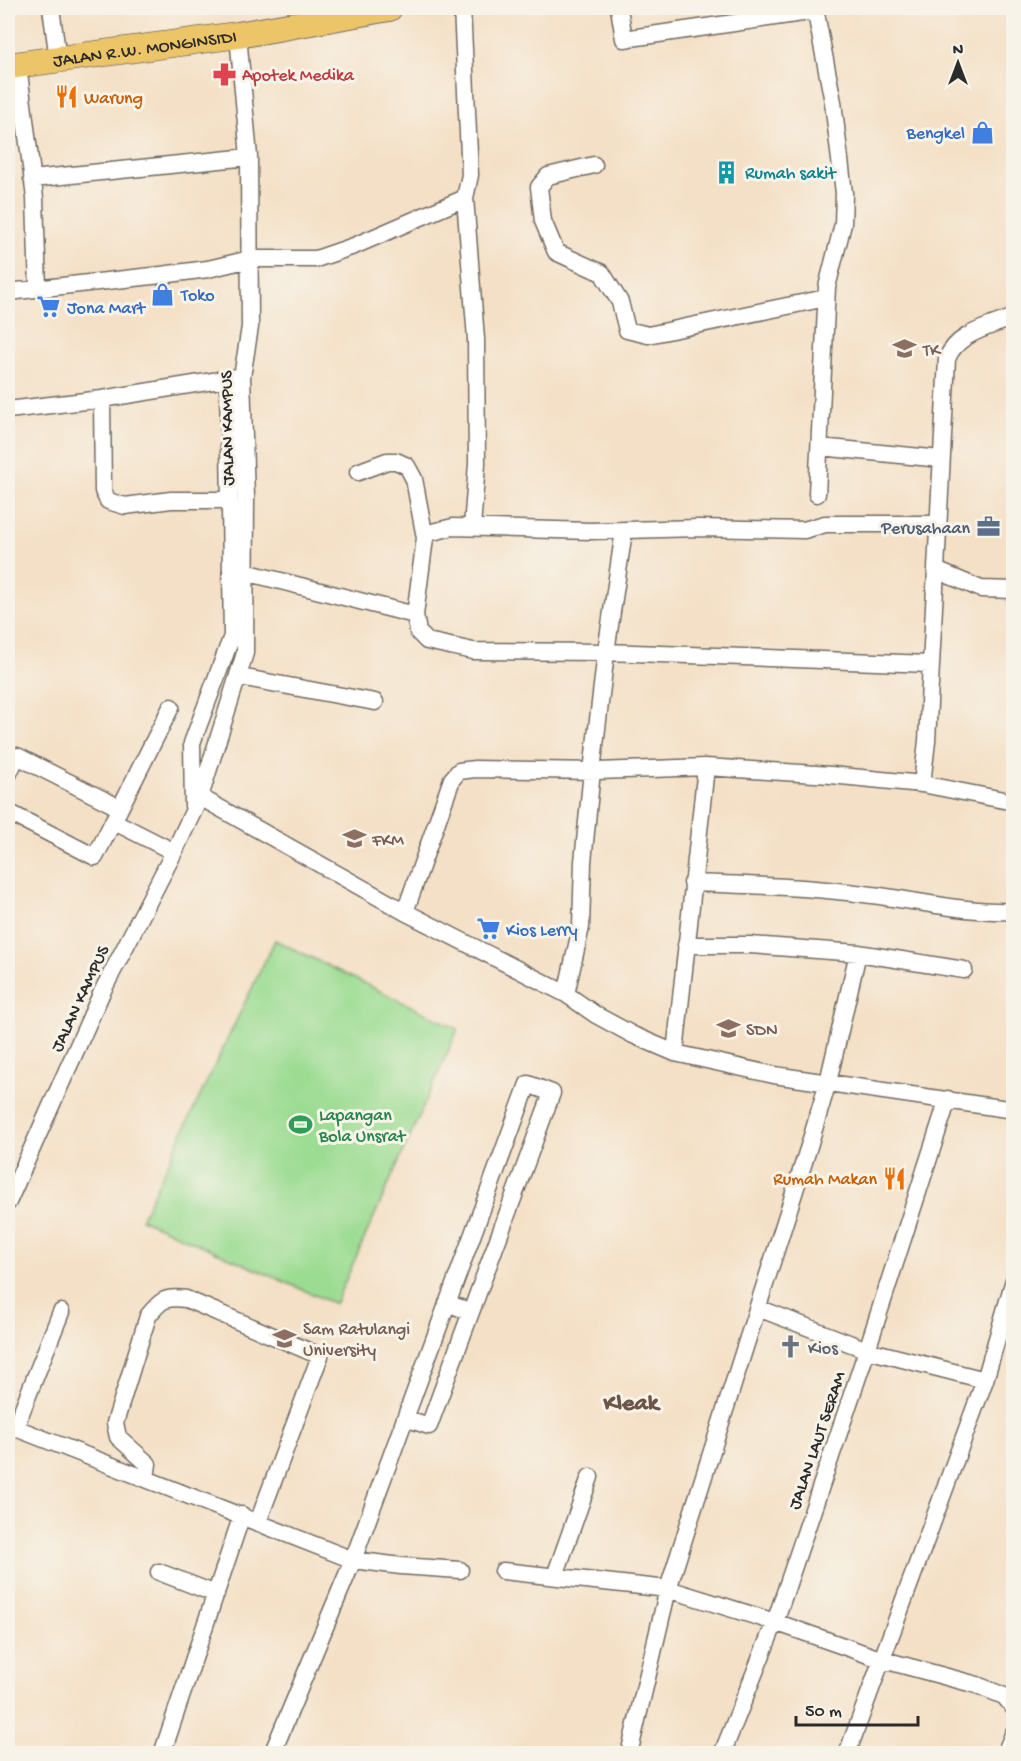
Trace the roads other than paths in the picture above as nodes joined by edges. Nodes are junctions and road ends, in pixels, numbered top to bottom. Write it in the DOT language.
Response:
graph roads {
  1 [pos="51,8"];
  2 [pos="389,8"];
  3 [pos="462,8"];
  4 [pos="619,8"];
  5 [pos="815,9"];
  6 [pos="238,35"];
  7 [pos="58,59"];
  8 [pos="13,65"];
  9 [pos="249,158"];
  10 [pos="594,165"];
  11 [pos="32,179"];
  12 [pos="465,198"];
  13 [pos="250,259"];
  14 [pos="38,289"];
  15 [pos="8,292"];
  16 [pos="826,298"];
  17 [pos="1014,317"];
  18 [pos="235,378"];
  19 [pos="102,399"];
  20 [pos="8,410"];
  21 [pos="820,447"];
  22 [pos="941,459"];
  23 [pos="358,472"];
  24 [pos="817,494"];
  25 [pos="229,500"];
  26 [pos="938,524"];
  27 [pos="472,527"];
  28 [pos="624,531"];
  29 [pos="425,538"];
  30 [pos="936,570"];
  31 [pos="245,572"];
  32 [pos="1014,590"];
  33 [pos="415,615"];
  34 [pos="606,652"];
  35 [pos="930,664"];
  36 [pos="240,677"];
  37 [pos="375,702"];
  38 [pos="171,707"];
  39 [pos="706,767"];
  40 [pos="592,771"];
  41 [pos="8,774"];
  42 [pos="922,784"];
  43 [pos="200,797"];
  44 [pos="1014,802"];
  45 [pos="8,812"];
  46 [pos="193,813"];
  47 [pos="116,815"];
  48 [pos="174,852"];
  49 [pos="692,883"];
  50 [pos="1014,911"];
  51 [pos="405,912"];
  52 [pos="687,945"];
  53 [pos="858,953"];
  54 [pos="964,970"];
  55 [pos="566,994"];
  56 [pos="675,1053"];
  57 [pos="828,1082"];
  58 [pos="948,1099"];
  59 [pos="1014,1110"];
  60 [pos="488,1192"];
  61 [pos="512,1201"];
  62 [pos="8,1202"];
  63 [pos="1014,1280"];
  64 [pos="447,1303"];
  65 [pos="758,1308"];
  66 [pos="61,1312"];
  67 [pos="471,1312"];
  68 [pos="1008,1317"];
  69 [pos="867,1350"];
  70 [pos="985,1380"];
  71 [pos="405,1418"];
  72 [pos="11,1426"];
  73 [pos="590,1477"];
  74 [pos="146,1479"];
  75 [pos="242,1515"];
  76 [pos="258,1522"];
  77 [pos="353,1560"];
  78 [pos="460,1570"];
  79 [pos="503,1571"];
  80 [pos="159,1572"];
  81 [pos="555,1576"];
  82 [pos="668,1589"];
  83 [pos="216,1594"];
  84 [pos="775,1622"];
  85 [pos="880,1659"];
  86 [pos="1014,1708"];
  87 [pos="1014,1732"];
  88 [pos="162,1754"];
  89 [pos="272,1754"];
  90 [pos="629,1754"];
  91 [pos="722,1754"];
  92 [pos="847,1754"];
  93 [pos="1005,1754"];
  1 -- 7 [label="street"];
  2 -- 6 [label="highway, JALAN R.W. MONGINSIDI"];
  3 -- 12 [label="street"];
  4 -- 5 [label="street"];
  5 -- 16 [label="street"];
  6 -- 7 [label="highway, JALAN R.W. MONGINSIDI"];
  6 -- 9 [label="street, JALAN KAMPUS"];
  7 -- 8 [label="highway, JALAN R.W. MONGINSIDI"];
  8 -- 11 [label="street"];
  9 -- 11 [label="street"];
  9 -- 13 [label="street, JALAN KAMPUS"];
  10 -- 16 [label="street"];
  11 -- 14 [label="street"];
  12 -- 13 [label="street"];
  12 -- 27 [label="street"];
  13 -- 14 [label="street"];
  13 -- 18 [label="street, JALAN KAMPUS"];
  14 -- 15 [label="street"];
  16 -- 21 [label="street"];
  17 -- 22 [label="street"];
  18 -- 19 [label="street"];
  18 -- 25 [label="street, JALAN KAMPUS"];
  18 -- 31 [label="street, JALAN KAMPUS"];
  19 -- 20 [label="street"];
  19 -- 25 [label="street"];
  21 -- 22 [label="street"];
  21 -- 24 [label="street"];
  22 -- 26 [label="street"];
  23 -- 29 [label="street"];
  25 -- 46 [label="street, JALAN KAMPUS"];
  26 -- 28 [label="street"];
  26 -- 30 [label="street"];
  27 -- 28 [label="street"];
  27 -- 29 [label="street"];
  28 -- 34 [label="street"];
  29 -- 33 [label="street"];
  30 -- 32 [label="street"];
  30 -- 35 [label="street"];
  31 -- 33 [label="street"];
  31 -- 36 [label="street, JALAN KAMPUS"];
  33 -- 34 [label="street"];
  34 -- 35 [label="street"];
  34 -- 40 [label="street"];
  35 -- 42 [label="street"];
  36 -- 37 [label="street"];
  36 -- 43 [label="street, JALAN KAMPUS"];
  38 -- 47 [label="street"];
  39 -- 40 [label="street"];
  39 -- 42 [label="street"];
  39 -- 49 [label="street"];
  40 -- 51 [label="street"];
  40 -- 55 [label="street"];
  41 -- 47 [label="street"];
  42 -- 44 [label="street"];
  43 -- 46 [label="street, JALAN KAMPUS"];
  43 -- 51 [label="street"];
  45 -- 47 [label="street"];
  46 -- 48 [label="street, JALAN KAMPUS"];
  47 -- 48 [label="street"];
  48 -- 62 [label="street, JALAN KAMPUS"];
  49 -- 50 [label="street"];
  49 -- 52 [label="street"];
  51 -- 55 [label="street"];
  52 -- 53 [label="street"];
  52 -- 56 [label="street"];
  53 -- 54 [label="street"];
  53 -- 57 [label="street"];
  55 -- 56 [label="street"];
  56 -- 57 [label="street"];
  57 -- 58 [label="street"];
  57 -- 65 [label="street"];
  58 -- 59 [label="street"];
  58 -- 69 [label="street, JALAN LAUT SERAM"];
  60 -- 61 [label="street"];
  60 -- 61 [label="street"];
  60 -- 64 [label="street"];
  61 -- 67 [label="street"];
  63 -- 68 [label="street"];
  64 -- 67 [label="street"];
  64 -- 71 [label="street"];
  65 -- 69 [label="street"];
  65 -- 82 [label="street"];
  66 -- 72 [label="street"];
  67 -- 71 [label="street"];
  68 -- 70 [label="street"];
  69 -- 70 [label="street"];
  69 -- 84 [label="street, JALAN LAUT SERAM"];
  70 -- 85 [label="street"];
  71 -- 77 [label="street"];
  72 -- 74 [label="street"];
  73 -- 81 [label="street"];
  74 -- 75 [label="street"];
  74 -- 76 [label="street"];
  75 -- 76 [label="street"];
  75 -- 83 [label="street"];
  76 -- 77 [label="street"];
  77 -- 78 [label="street"];
  77 -- 89 [label="street"];
  79 -- 81 [label="street"];
  80 -- 83 [label="street"];
  81 -- 82 [label="street"];
  82 -- 84 [label="street"];
  82 -- 90 [label="street"];
  83 -- 88 [label="street"];
  84 -- 85 [label="street"];
  84 -- 91 [label="street, JALAN LAUT SERAM"];
  85 -- 86 [label="street"];
  85 -- 92 [label="street"];
  87 -- 93 [label="street"];
}
